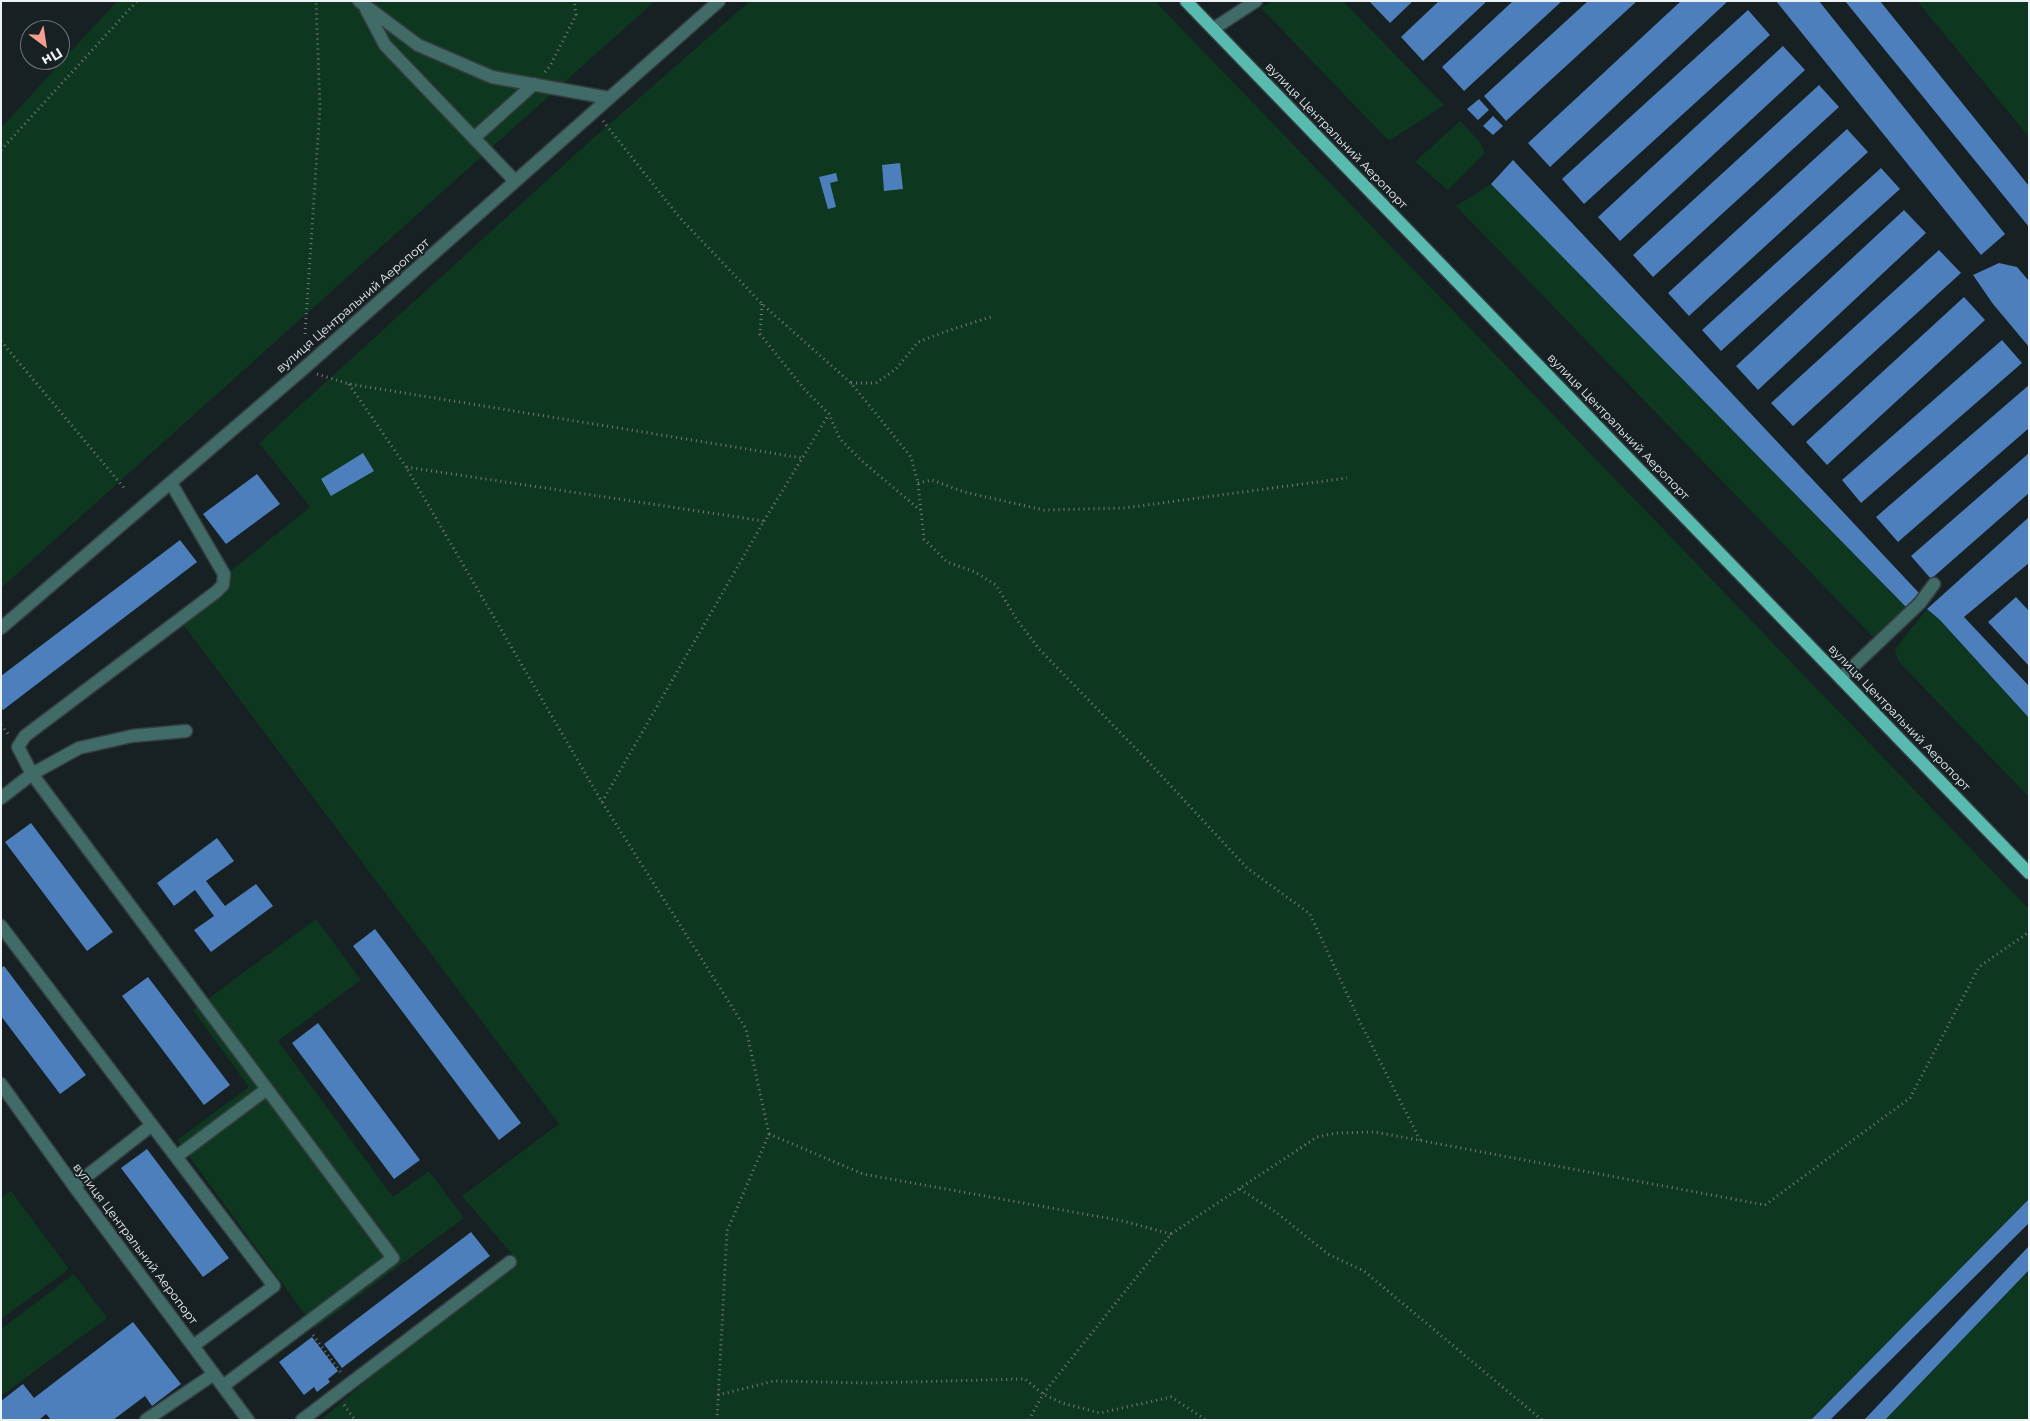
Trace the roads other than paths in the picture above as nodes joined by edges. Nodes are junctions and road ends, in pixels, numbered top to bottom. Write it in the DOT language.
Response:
graph roads {
  1 [pos="719,1"];
  2 [pos="1186,1"];
  3 [pos="1256,1"];
  4 [pos="362,4"];
  5 [pos="1213,29"];
  6 [pos="534,84"];
  7 [pos="610,98"];
  8 [pos="474,138"];
  9 [pos="515,181"];
  10 [pos="171,483"];
  11 [pos="1934,584"];
  12 [pos="1,628"];
  13 [pos="1841,678"];
  14 [pos="186,731"];
  15 [pos="32,774"];
  16 [pos="1,798"];
  17 [pos="2029,873"];
  18 [pos="1,926"];
  19 [pos="5,941"];
  20 [pos="1,1084"];
  21 [pos="267,1089"];
  22 [pos="152,1125"];
  23 [pos="176,1157"];
  24 [pos="74,1186"];
  25 [pos="510,1262"];
  26 [pos="193,1346"];
  27 [pos="214,1374"];
  28 [pos="223,1386"];
  29 [pos="146,1420"];
  30 [pos="248,1420"];
  31 [pos="302,1420"];
  1 -- 7 [label="street, вулиця Центральний Аеропорт"];
  2 -- 5 [label="main road, вулиця Центральний Аеропорт"];
  3 -- 5 [label="street"];
  4 -- 6 [label="street"];
  4 -- 8 [label="street"];
  5 -- 13 [label="main road, вулиця Центральний Аеропорт"];
  6 -- 7 [label="street"];
  6 -- 8 [label="street"];
  7 -- 9 [label="street, вулиця Центральний Аеропорт"];
  8 -- 9 [label="street"];
  9 -- 10 [label="street, вулиця Центральний Аеропорт"];
  10 -- 12 [label="street, вулиця Центральний Аеропорт"];
  10 -- 15 [label="street"];
  11 -- 13 [label="street"];
  13 -- 17 [label="main road, вулиця Центральний Аеропорт"];
  14 -- 15 [label="street"];
  15 -- 16 [label="street"];
  15 -- 21 [label="street"];
  18 -- 19 [label="street"];
  19 -- 22 [label="street"];
  20 -- 24 [label="street, вулиця Центральний Аеропорт"];
  21 -- 23 [label="street"];
  21 -- 28 [label="street"];
  22 -- 23 [label="street"];
  22 -- 24 [label="street"];
  23 -- 26 [label="street"];
  24 -- 26 [label="street, вулиця Центральний Аеропорт"];
  25 -- 31 [label="street"];
  26 -- 27 [label="street, вулиця Центральний Аеропорт"];
  27 -- 28 [label="street, вулиця Центральний Аеропорт"];
  27 -- 29 [label="street"];
  28 -- 30 [label="street, вулиця Центральний Аеропорт"];
}
